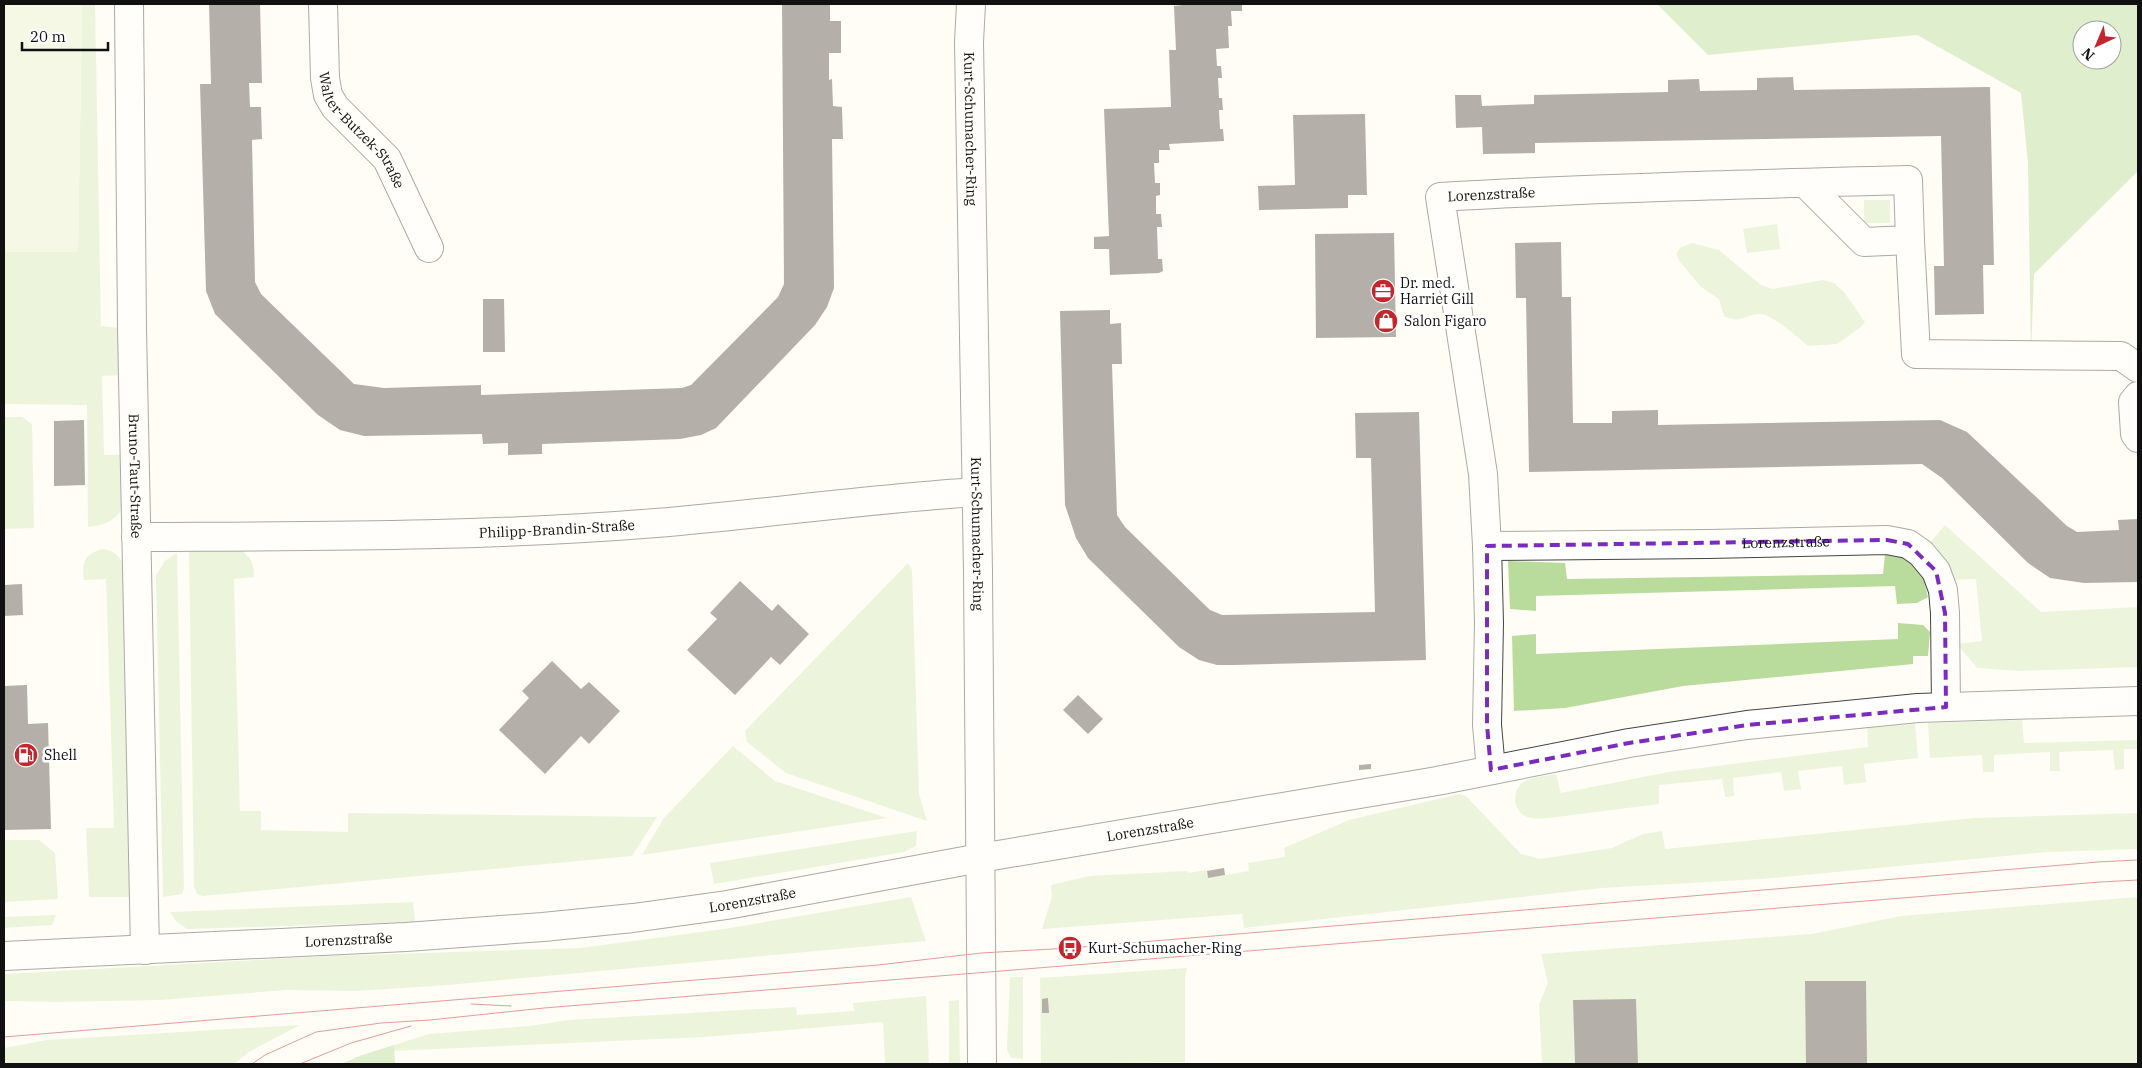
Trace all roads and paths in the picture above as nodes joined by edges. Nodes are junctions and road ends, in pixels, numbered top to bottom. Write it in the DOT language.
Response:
graph roads {
  1 [pos="128,4"];
  2 [pos="323,4"];
  3 [pos="971,4"];
  4 [pos="1805,183"];
  5 [pos="1910,240"];
  6 [pos="429,248"];
  7 [pos="2138,368"];
  8 [pos="2138,396"];
  9 [pos="2138,438"];
  10 [pos="976,492"];
  11 [pos="136,538"];
  12 [pos="1487,546"];
  13 [pos="2138,701"];
  14 [pos="1946,707"];
  15 [pos="1491,770"];
  16 [pos="980,858"];
  17 [pos="145,950"];
  18 [pos="4,956"];
  19 [pos="982,1064"];
  1 -- 11 [label="street, Bruno-Taut-Straße"];
  2 -- 6 [label="street, Walter-Butzek-Straße"];
  3 -- 10 [label="street, Kurt-Schumacher-Ring"];
  4 -- 5 [label="street"];
  4 -- 5 [label="street, Lorenzstraße"];
  4 -- 12 [label="street, Lorenzstraße"];
  5 -- 7 [label="street, Lorenzstraße"];
  8 -- 9 [label="street"];
  10 -- 11 [label="street, Philipp-Brandin-Straße"];
  10 -- 16 [label="street, Kurt-Schumacher-Ring"];
  11 -- 17 [label="street, Bruno-Taut-Straße"];
  12 -- 14 [label="street, Lorenzstraße"];
  12 -- 15 [label="street, Lorenzstraße"];
  13 -- 14 [label="street, Lorenzstraße"];
  14 -- 15 [label="street, Lorenzstraße"];
  15 -- 16 [label="street, Lorenzstraße"];
  16 -- 17 [label="street, Lorenzstraße"];
  16 -- 19 [label="street, Kurt-Schumacher-Ring"];
  17 -- 18 [label="street, Lorenzstraße"];
}
